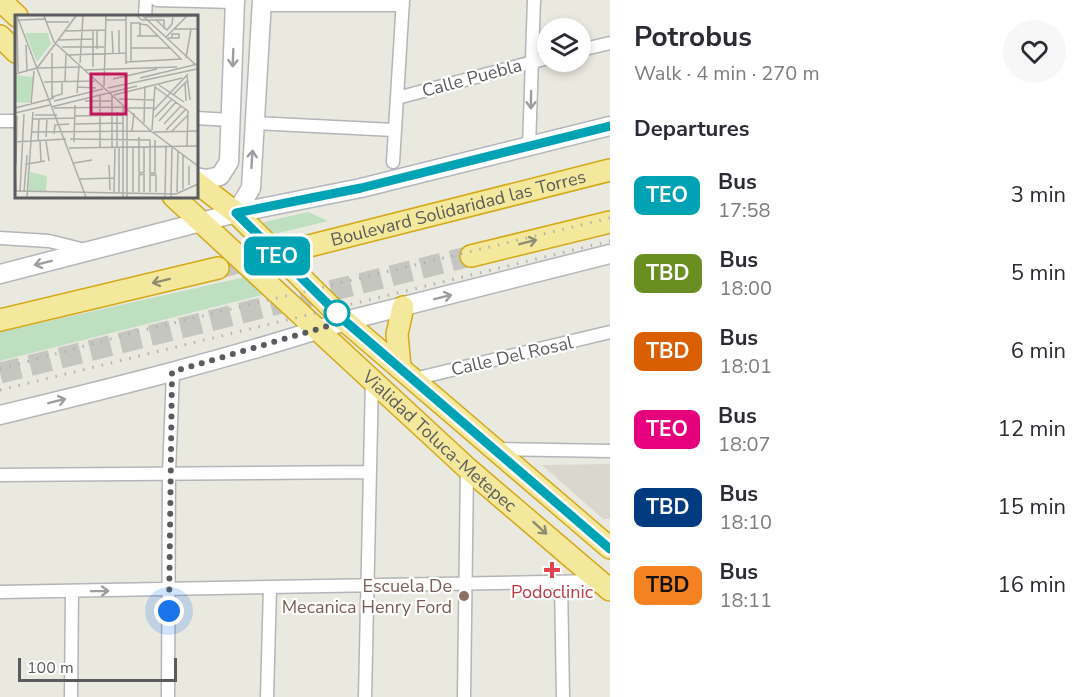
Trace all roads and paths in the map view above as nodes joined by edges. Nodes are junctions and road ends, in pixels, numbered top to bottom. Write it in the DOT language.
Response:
graph roads {
  1 [pos="0,0"];
  2 [pos="146,0"];
  3 [pos="157,0"];
  4 [pos="534,0"];
  5 [pos="235,1"];
  6 [pos="403,2"];
  7 [pos="262,3"];
  8 [pos="16,15"];
  9 [pos="145,15"];
  10 [pos="0,36"];
  11 [pos="610,43"];
  12 [pos="591,47"];
  13 [pos="15,51"];
  14 [pos="537,61"];
  15 [pos="531,62"];
  16 [pos="397,98"];
  17 [pos="198,118"];
  18 [pos="231,120"];
  19 [pos="255,123"];
  20 [pos="610,126"];
  21 [pos="394,130"];
  22 [pos="529,147"];
  23 [pos="393,162"];
  24 [pos="610,170"];
  25 [pos="198,180"];
  26 [pos="198,182"];
  27 [pos="175,198"];
  28 [pos="236,213"];
  29 [pos="202,222"];
  30 [pos="610,222"];
  31 [pos="0,238"];
  32 [pos="309,246"];
  33 [pos="90,251"];
  34 [pos="610,254"];
  35 [pos="471,256"];
  36 [pos="218,268"];
  37 [pos="0,274"];
  38 [pos="403,307"];
  39 [pos="0,320"];
  40 [pos="345,321"];
  41 [pos="320,329"];
  42 [pos="610,332"];
  43 [pos="172,372"];
  44 [pos="407,373"];
  45 [pos="372,380"];
  46 [pos="0,416"];
  47 [pos="495,449"];
  48 [pos="610,451"];
  49 [pos="467,468"];
  50 [pos="370,472"];
  51 [pos="169,473"];
  52 [pos="0,475"];
  53 [pos="610,549"];
  54 [pos="561,582"];
  55 [pos="464,584"];
  56 [pos="605,586"];
  57 [pos="270,587"];
  58 [pos="367,587"];
  59 [pos="169,589"];
  60 [pos="72,591"];
  61 [pos="0,592"];
  62 [pos="71,697"];
  63 [pos="168,697"];
  64 [pos="267,697"];
  65 [pos="365,697"];
  66 [pos="464,697"];
  67 [pos="563,697"];
  1 -- 8 [label="highway"];
  2 -- 9 [label="street"];
  3 -- 5 [label="street"];
  4 -- 15 [label="street"];
  5 -- 18 [label="main road, one-way"];
  6 -- 7 [label="street"];
  6 -- 16 [label="street"];
  7 -- 19 [label="main road"];
  10 -- 13 [label="highway"];
  11 -- 12 [label="street"];
  14 -- 15 [label="street, Calle Puebla"];
  15 -- 16 [label="street, Calle Puebla"];
  15 -- 22 [label="street, one-way"];
  16 -- 21 [label="street"];
  17 -- 18 [label="street"];
  18 -- 25 [label="main road"];
  19 -- 21 [label="street"];
  28 -- 19 [label="main road, one-way"];
  20 -- 22 [label="main road"];
  21 -- 23 [label="street"];
  22 -- 28 [label="main road"];
  24 -- 32 [label="highway, Boulevard Solidaridad las Torres"];
  26 -- 28 [label="highway, Vialidad Toluca-Metepec"];
  27 -- 29 [label="highway, Vialidad Toluca-Metepec"];
  28 -- 29 [label="main road"];
  28 -- 40 [label="highway, Vialidad Toluca-Metepec"];
  29 -- 33 [label="main road"];
  29 -- 41 [label="highway, Vialidad Toluca-Metepec"];
  35 -- 30 [label="highway, one-way"];
  31 -- 33 [label="street"];
  33 -- 37 [label="main road, one-way"];
  38 -- 34 [label="main road, one-way"];
  36 -- 39 [label="highway, one-way"];
  38 -- 40 [label="main road"];
  38 -- 44 [label="highway"];
  40 -- 41 [label="main road"];
  40 -- 44 [label="highway, Vialidad Toluca-Metepec"];
  41 -- 43 [label="main road"];
  41 -- 45 [label="highway, Vialidad Toluca-Metepec"];
  42 -- 44 [label="street, Calle Del Rosal"];
  46 -- 43 [label="main road, one-way"];
  43 -- 51 [label="street"];
  44 -- 47 [label="highway, Vialidad Toluca-Metepec"];
  45 -- 49 [label="highway, Vialidad Toluca-Metepec"];
  45 -- 50 [label="street"];
  47 -- 48 [label="street"];
  47 -- 53 [label="highway, Vialidad Toluca-Metepec"];
  49 -- 55 [label="street"];
  49 -- 56 [label="highway, Vialidad Toluca-Metepec, one-way"];
  50 -- 51 [label="street"];
  50 -- 58 [label="street"];
  51 -- 52 [label="street"];
  51 -- 59 [label="street"];
  54 -- 55 [label="street"];
  54 -- 56 [label="street"];
  54 -- 67 [label="street"];
  55 -- 58 [label="street"];
  55 -- 66 [label="street"];
  57 -- 58 [label="street"];
  57 -- 59 [label="street"];
  57 -- 64 [label="street"];
  58 -- 65 [label="street"];
  60 -- 59 [label="street, one-way"];
  59 -- 63 [label="street"];
  60 -- 61 [label="street"];
  60 -- 62 [label="street"];
}
